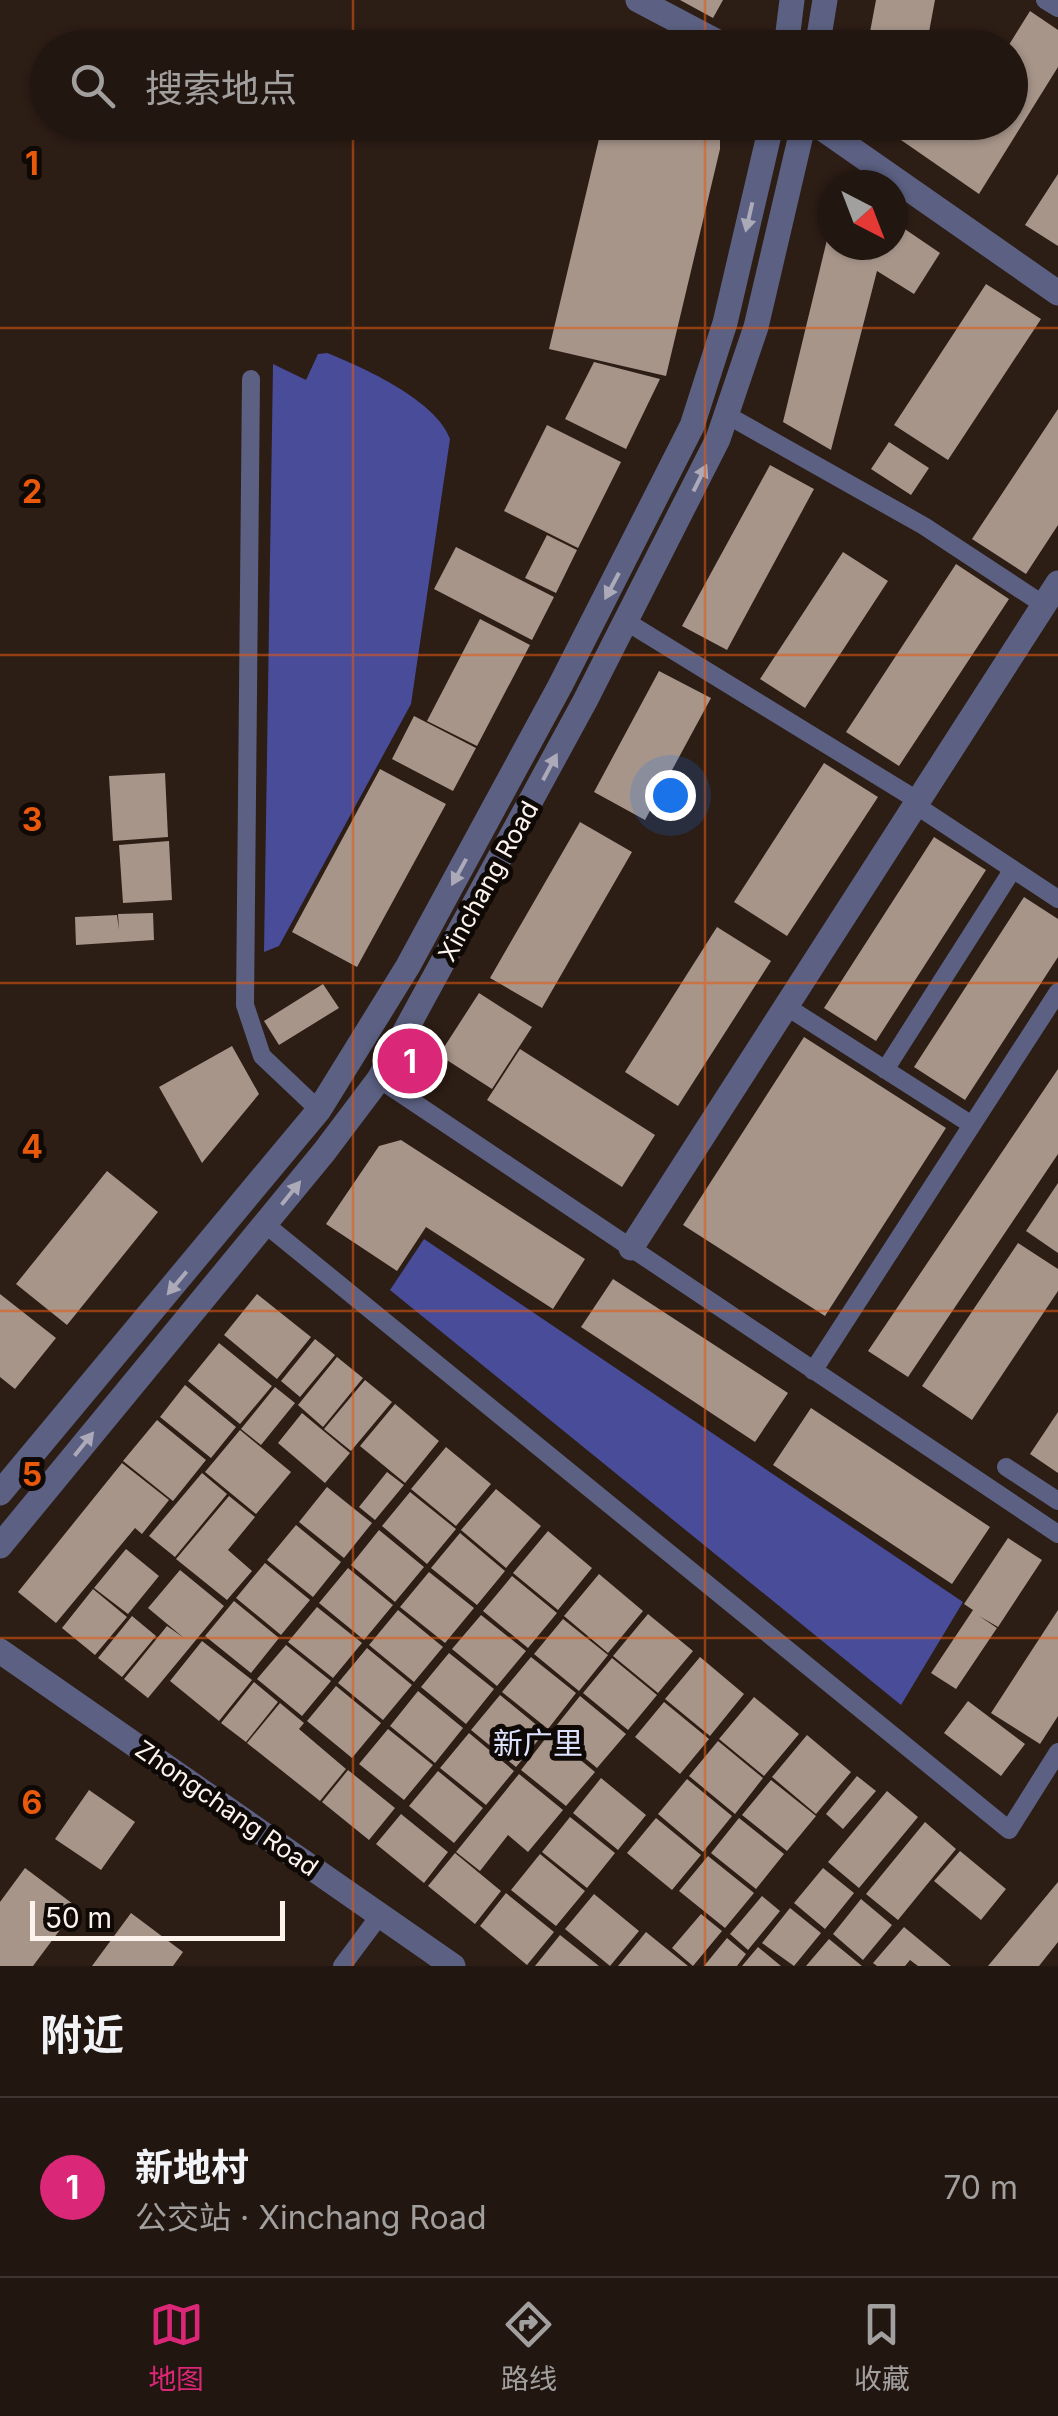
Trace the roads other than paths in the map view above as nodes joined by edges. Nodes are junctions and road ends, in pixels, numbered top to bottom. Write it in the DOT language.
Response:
graph roads {
  1 [pos="638,0"];
  2 [pos="792,0"];
  3 [pos="825,0"];
  4 [pos="1046,0"];
  5 [pos="1058,8"];
  6 [pos="695,30"];
  7 [pos="788,30"];
  8 [pos="820,30"];
  9 [pos="768,140"];
  10 [pos="800,140"];
  11 [pos="839,140"];
  12 [pos="1058,293"];
  13 [pos="251,379"];
  14 [pos="727,415"];
  15 [pos="1051,594"];
  16 [pos="627,622"];
  17 [pos="916,802"];
  18 [pos="1013,869"];
  19 [pos="1058,899"];
  20 [pos="1058,992"];
  21 [pos="784,1005"];
  22 [pos="885,1070"];
  23 [pos="379,1078"];
  24 [pos="319,1110"];
  25 [pos="972,1125"];
  26 [pos="265,1224"];
  27 [pos="631,1248"];
  28 [pos="813,1370"];
  29 [pos="1006,1467"];
  30 [pos="0,1493"];
  31 [pos="1058,1500"];
  32 [pos="1058,1534"];
  33 [pos="0,1546"];
  34 [pos="0,1651"];
  35 [pos="1058,1752"];
  36 [pos="380,1915"];
  37 [pos="342,1966"];
  38 [pos="453,1966"];
  1 -- 6 [label="street"];
  2 -- 7 [label="street"];
  3 -- 8 [label="street"];
  4 -- 5 [label="lane"];
  9 -- 24 [label="street, Xinchang Road, one-way"];
  10 -- 14 [label="street, Xinchang Road"];
  11 -- 12 [label="street"];
  13 -- 24 [label="lane"];
  14 -- 15 [label="lane"];
  16 -- 14 [label="street, Xinchang Road, one-way"];
  15 -- 17 [label="street"];
  16 -- 17 [label="lane"];
  23 -- 16 [label="street, Xinchang Road, one-way"];
  17 -- 18 [label="lane"];
  17 -- 21 [label="street"];
  18 -- 19 [label="lane"];
  18 -- 22 [label="lane"];
  20 -- 25 [label="lane"];
  21 -- 22 [label="lane"];
  21 -- 27 [label="street"];
  22 -- 25 [label="lane"];
  26 -- 23 [label="street, Xinchang Road, one-way"];
  23 -- 27 [label="lane"];
  24 -- 30 [label="street, Xinchang Road, one-way"];
  25 -- 28 [label="lane"];
  33 -- 26 [label="street, Xinchang Road, one-way"];
  26 -- 35 [label="lane"];
  27 -- 28 [label="lane"];
  28 -- 32 [label="lane"];
  29 -- 31 [label="lane"];
  34 -- 36 [label="street, Zhongchang Road"];
  36 -- 37 [label="lane"];
  36 -- 38 [label="street, Zhongchang Road"];
}
